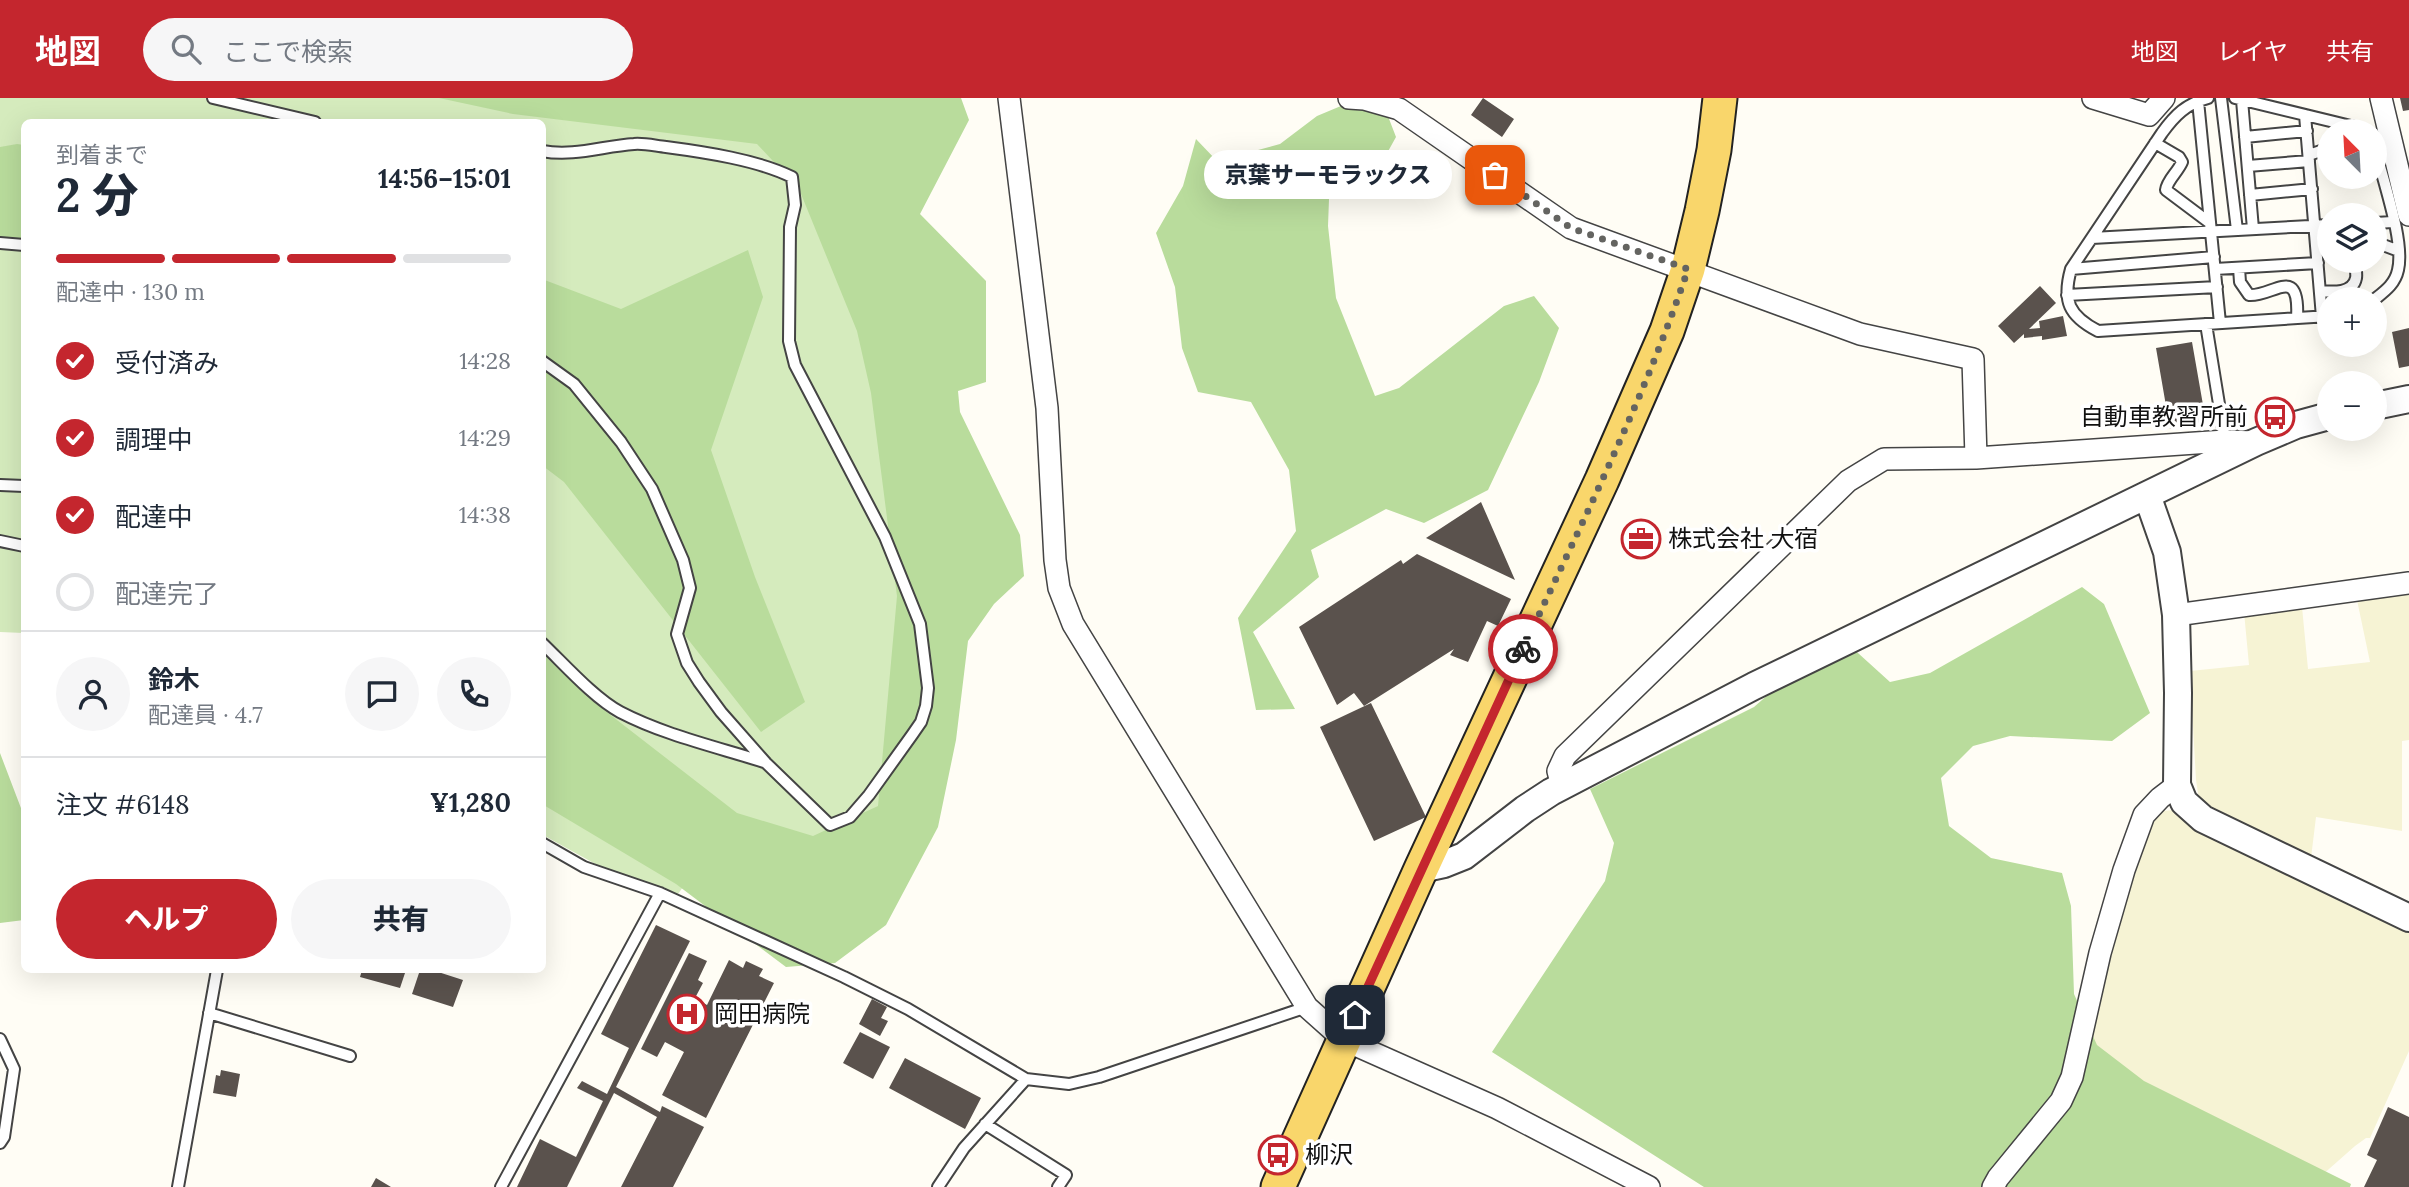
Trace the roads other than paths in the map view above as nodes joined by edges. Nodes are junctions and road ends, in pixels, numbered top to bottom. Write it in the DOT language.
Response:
graph roads {
  1 [pos="213,98"];
  2 [pos="1009,98"];
  3 [pos="1349,98"];
  4 [pos="1720,98"];
  5 [pos="2093,98"];
  6 [pos="2164,98"];
  7 [pos="2221,98"];
  8 [pos="2381,98"];
  9 [pos="2203,99"];
  10 [pos="2239,99"];
  11 [pos="2305,115"];
  12 [pos="302,119"];
  13 [pos="2322,119"];
  14 [pos="2307,131"];
  15 [pos="2245,137"];
  16 [pos="2155,143"];
  17 [pos="546,152"];
  18 [pos="2317,154"];
  19 [pos="2309,158"];
  20 [pos="2248,166"];
  21 [pos="2312,189"];
  22 [pos="2386,189"];
  23 [pos="2250,195"];
  24 [pos="2401,218"];
  25 [pos="2315,226"];
  26 [pos="2210,227"];
  27 [pos="2253,229"];
  28 [pos="2237,230"];
  29 [pos="2092,238"];
  30 [pos="0,243"];
  31 [pos="21,245"];
  32 [pos="2387,246"];
  33 [pos="2317,251"];
  34 [pos="2399,251"];
  35 [pos="2214,257"];
  36 [pos="2317,263"];
  37 [pos="2239,268"];
  38 [pos="1688,269"];
  39 [pos="2215,269"];
  40 [pos="2071,270"];
  41 [pos="2217,287"];
  42 [pos="2387,290"];
  43 [pos="2067,295"];
  44 [pos="2317,317"];
  45 [pos="2297,318"];
  46 [pos="2220,323"];
  47 [pos="2206,324"];
  48 [pos="546,364"];
  49 [pos="2409,399"];
  50 [pos="2387,404"];
  51 [pos="2317,419"];
  52 [pos="2225,441"];
  53 [pos="2256,442"];
  54 [pos="1976,458"];
  55 [pos="0,485"];
  56 [pos="21,486"];
  57 [pos="2147,495"];
  58 [pos="0,541"];
  59 [pos="21,545"];
  60 [pos="2409,583"];
  61 [pos="2176,615"];
  62 [pos="546,647"];
  63 [pos="766,763"];
  64 [pos="2177,785"];
  65 [pos="1562,786"];
  66 [pos="546,845"];
  67 [pos="1421,869"];
  68 [pos="660,893"];
  69 [pos="2409,918"];
  70 [pos="216,973"];
  71 [pos="1307,1007"];
  72 [pos="209,1013"];
  73 [pos="0,1039"];
  74 [pos="1344,1040"];
  75 [pos="350,1056"];
  76 [pos="1026,1079"];
  77 [pos="985,1124"];
  78 [pos="0,1143"];
  79 [pos="1280,1186"];
  80 [pos="178,1187"];
  81 [pos="501,1187"];
  82 [pos="938,1187"];
  83 [pos="1058,1187"];
  84 [pos="1649,1187"];
  85 [pos="1993,1187"];
  1 -- 12 [label="lane"];
  2 -- 71 [label="street"];
  3 -- 38 [label="street"];
  4 -- 38 [label="main road"];
  5 -- 6 [label="street"];
  7 -- 28 [label="lane"];
  8 -- 24 [label="street"];
  9 -- 16 [label="lane"];
  9 -- 26 [label="lane"];
  10 -- 11 [label="lane"];
  10 -- 15 [label="lane"];
  11 -- 13 [label="lane"];
  11 -- 14 [label="lane"];
  14 -- 15 [label="lane"];
  14 -- 19 [label="lane"];
  15 -- 20 [label="lane"];
  16 -- 26 [label="lane"];
  16 -- 29 [label="lane"];
  17 -- 63 [label="lane"];
  18 -- 19 [label="lane"];
  19 -- 20 [label="lane"];
  19 -- 21 [label="lane"];
  20 -- 23 [label="lane"];
  21 -- 23 [label="lane"];
  21 -- 25 [label="lane"];
  22 -- 24 [label="lane"];
  23 -- 27 [label="lane"];
  24 -- 34 [label="lane"];
  25 -- 27 [label="lane"];
  25 -- 33 [label="lane"];
  26 -- 28 [label="lane"];
  26 -- 29 [label="lane"];
  26 -- 35 [label="lane"];
  27 -- 28 [label="lane"];
  29 -- 40 [label="lane"];
  30 -- 31 [label="lane"];
  32 -- 34 [label="lane"];
  34 -- 42 [label="lane"];
  35 -- 39 [label="lane"];
  35 -- 40 [label="lane"];
  36 -- 37 [label="lane"];
  37 -- 39 [label="lane"];
  37 -- 45 [label="lane"];
  38 -- 54 [label="street"];
  38 -- 67 [label="main road"];
  39 -- 41 [label="lane"];
  40 -- 43 [label="lane"];
  41 -- 43 [label="lane"];
  41 -- 46 [label="lane"];
  43 -- 47 [label="lane"];
  44 -- 45 [label="lane"];
  45 -- 46 [label="lane"];
  46 -- 47 [label="lane"];
  47 -- 52 [label="lane"];
  48 -- 63 [label="lane"];
  49 -- 50 [label="street"];
  51 -- 53 [label="street"];
  52 -- 53 [label="street"];
  52 -- 54 [label="street"];
  53 -- 57 [label="street"];
  54 -- 65 [label="street"];
  55 -- 56 [label="lane"];
  57 -- 61 [label="street"];
  57 -- 65 [label="street"];
  58 -- 59 [label="lane"];
  60 -- 61 [label="street"];
  61 -- 64 [label="street"];
  62 -- 63 [label="lane"];
  64 -- 69 [label="street"];
  64 -- 85 [label="street"];
  65 -- 67 [label="street"];
  66 -- 68 [label="lane"];
  67 -- 74 [label="main road"];
  68 -- 76 [label="lane"];
  68 -- 81 [label="lane"];
  70 -- 72 [label="lane"];
  71 -- 74 [label="street"];
  71 -- 76 [label="lane"];
  72 -- 75 [label="lane"];
  72 -- 80 [label="lane"];
  73 -- 78 [label="lane"];
  74 -- 79 [label="main road"];
  74 -- 84 [label="street"];
  76 -- 77 [label="lane"];
  77 -- 82 [label="lane"];
  77 -- 83 [label="lane"];
}
